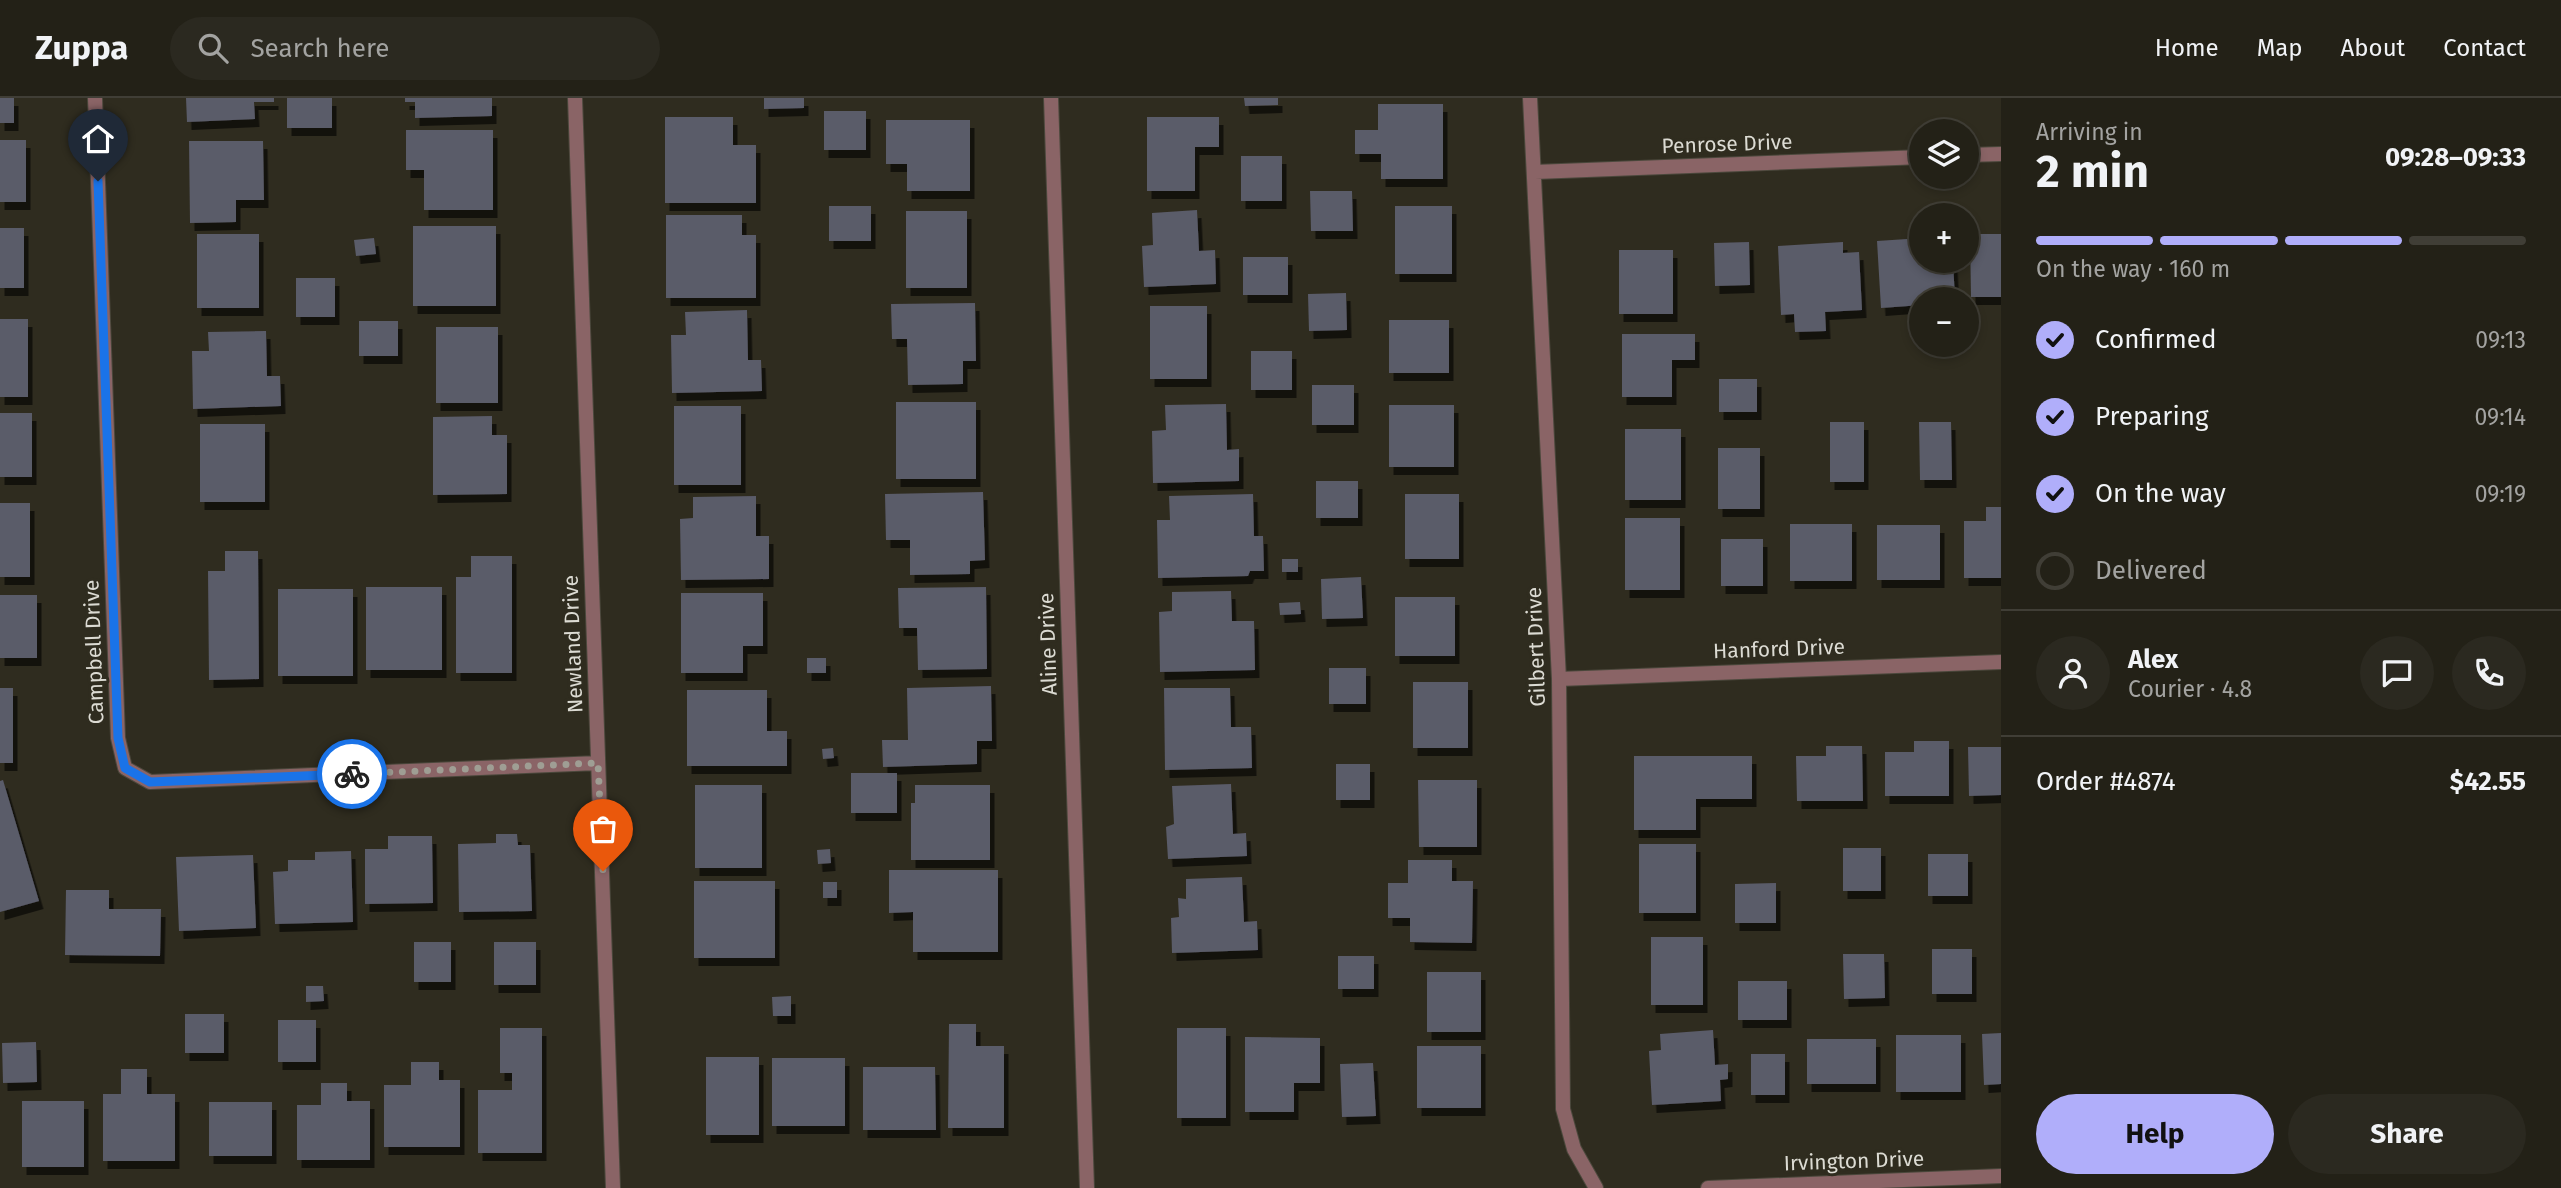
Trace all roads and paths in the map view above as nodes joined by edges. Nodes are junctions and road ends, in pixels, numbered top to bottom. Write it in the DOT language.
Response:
graph roads {
  1 [pos="95,98"];
  2 [pos="575,98"];
  3 [pos="1051,98"];
  4 [pos="1530,98"];
  5 [pos="2001,154"];
  6 [pos="1979,155"];
  7 [pos="1909,158"];
  8 [pos="1535,172"];
  9 [pos="2001,662"];
  10 [pos="1559,679"];
  11 [pos="598,763"];
  12 [pos="2001,1176"];
  13 [pos="613,1188"];
  14 [pos="1087,1188"];
  15 [pos="1596,1188"];
  16 [pos="1708,1188"];
  1 -- 11 [label="street, Campbell Drive"];
  2 -- 11 [label="street, Newland Drive"];
  3 -- 14 [label="street, Aline Drive"];
  4 -- 8 [label="street, Gilbert Drive"];
  5 -- 6 [label="street"];
  7 -- 8 [label="street, Penrose Drive"];
  8 -- 10 [label="street, Gilbert Drive"];
  9 -- 10 [label="street, Hanford Drive"];
  10 -- 15 [label="street, Gilbert Drive"];
  11 -- 13 [label="street, Newland Drive"];
  12 -- 16 [label="street, Irvington Drive"];
}
